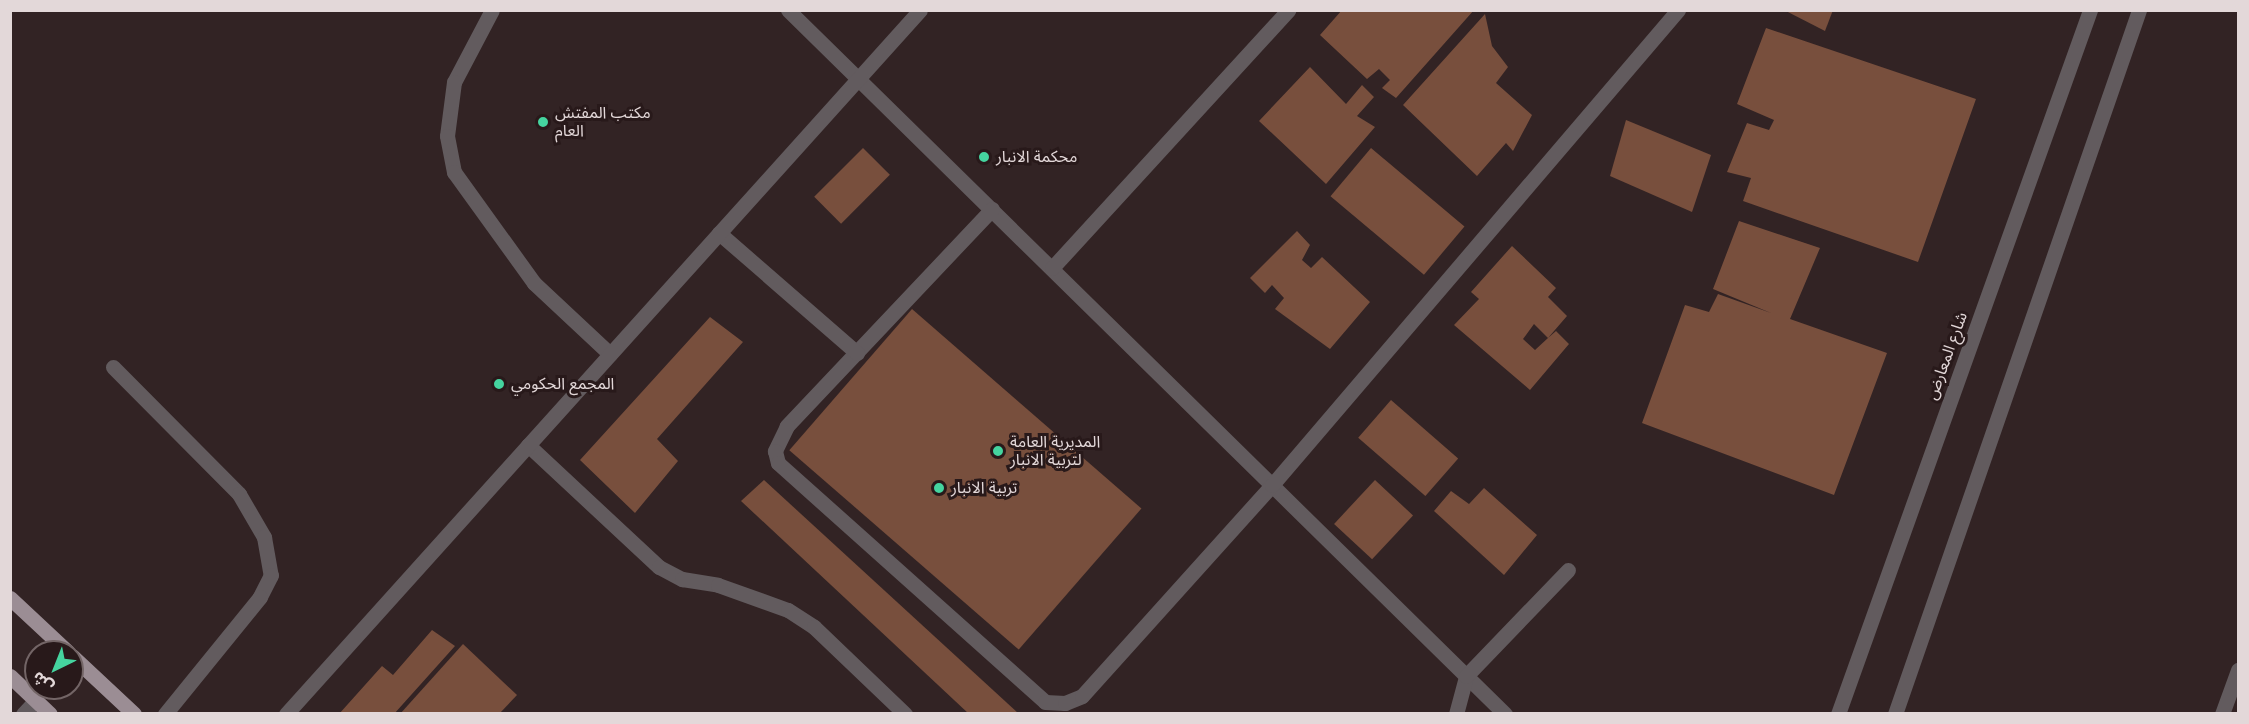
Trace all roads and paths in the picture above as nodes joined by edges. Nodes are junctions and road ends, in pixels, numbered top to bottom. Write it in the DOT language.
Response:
graph roads {
  1 [pos="492,10"];
  2 [pos="788,10"];
  3 [pos="920,10"];
  4 [pos="1288,10"];
  5 [pos="1678,10"];
  6 [pos="2090,10"];
  7 [pos="2139,10"];
  8 [pos="859,77"];
  9 [pos="992,209"];
  10 [pos="719,233"];
  11 [pos="1052,268"];
  12 [pos="856,353"];
  13 [pos="610,354"];
  14 [pos="113,367"];
  15 [pos="528,446"];
  16 [pos="1272,485"];
  17 [pos="1568,570"];
  18 [pos="10,598"];
  19 [pos="55,640"];
  20 [pos="84,667"];
  21 [pos="2238,670"];
  22 [pos="10,676"];
  23 [pos="1466,676"];
  24 [pos="24,689"];
  25 [pos="36,700"];
  26 [pos="23,714"];
  27 [pos="50,714"];
  28 [pos="134,714"];
  29 [pos="165,714"];
  30 [pos="285,714"];
  31 [pos="905,714"];
  32 [pos="1456,714"];
  33 [pos="1505,714"];
  34 [pos="1838,714"];
  35 [pos="1895,714"];
  36 [pos="2222,714"];
  1 -- 13 [label="street"];
  2 -- 8 [label="street"];
  3 -- 8 [label="street"];
  4 -- 11 [label="street"];
  5 -- 16 [label="street"];
  6 -- 34 [label="street, شارع المعارض"];
  7 -- 35 [label="street"];
  8 -- 9 [label="street"];
  8 -- 10 [label="street"];
  9 -- 11 [label="street"];
  9 -- 12 [label="street"];
  10 -- 12 [label="street"];
  10 -- 13 [label="street"];
  11 -- 16 [label="street"];
  12 -- 16 [label="street"];
  13 -- 15 [label="street"];
  14 -- 29 [label="street"];
  15 -- 30 [label="street"];
  15 -- 31 [label="street"];
  16 -- 23 [label="street"];
  17 -- 23 [label="street"];
  18 -- 19 [label="main road"];
  20 -- 28 [label="main road"];
  21 -- 36 [label="street"];
  22 -- 24 [label="main road"];
  23 -- 32 [label="street"];
  23 -- 33 [label="street"];
  25 -- 26 [label="street"];
  25 -- 27 [label="main road"];
}
